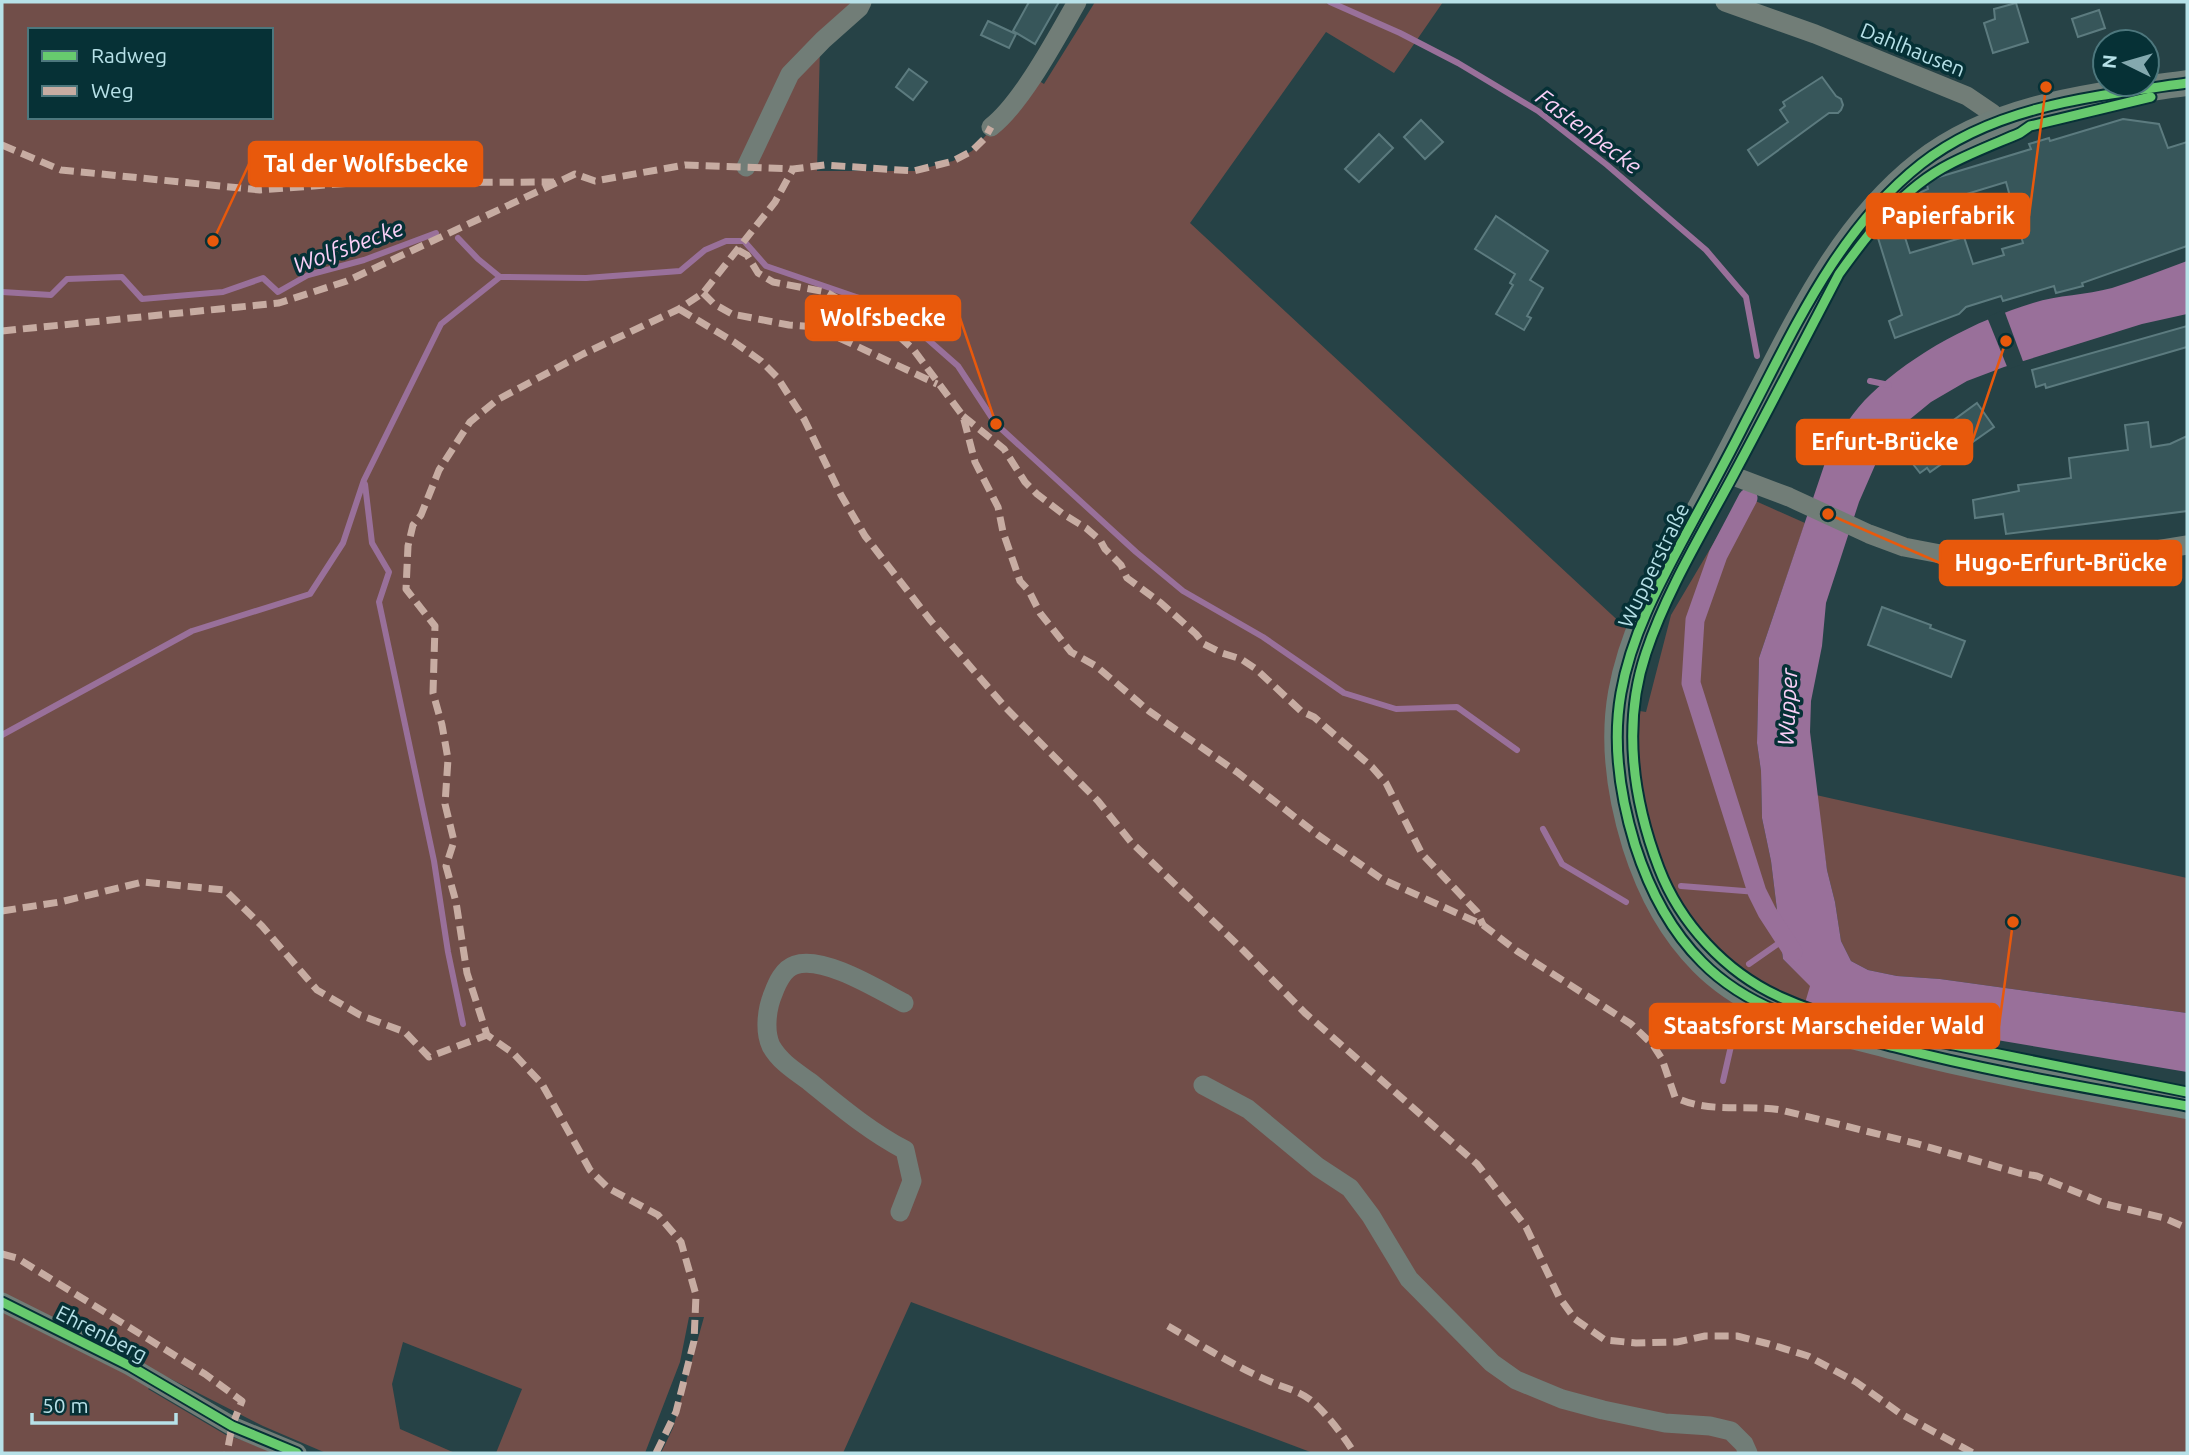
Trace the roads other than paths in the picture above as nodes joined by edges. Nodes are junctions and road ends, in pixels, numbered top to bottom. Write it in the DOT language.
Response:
graph roads {
  1 [pos="862,2"];
  2 [pos="1077,2"];
  3 [pos="1724,2"];
  4 [pos="2187,83"];
  5 [pos="1998,123"];
  6 [pos="991,127"];
  7 [pos="746,167"];
  8 [pos="1720,471"];
  9 [pos="2187,545"];
  10 [pos="904,1003"];
  11 [pos="1203,1085"];
  12 [pos="2187,1105"];
  13 [pos="900,1212"];
  14 [pos="2,1303"];
  15 [pos="297,1453"];
  16 [pos="1748,1453"];
  1 -- 7 [label="street"];
  2 -- 6 [label="street"];
  3 -- 5 [label="street, Dahlhausen"];
  4 -- 5 [label="main road, Wupperstraße"];
  5 -- 8 [label="main road, Wupperstraße"];
  8 -- 9 [label="street"];
  8 -- 12 [label="main road, Wupperstraße"];
  10 -- 13 [label="street"];
  11 -- 16 [label="street"];
  14 -- 15 [label="street, Ehrenberg"];
}
